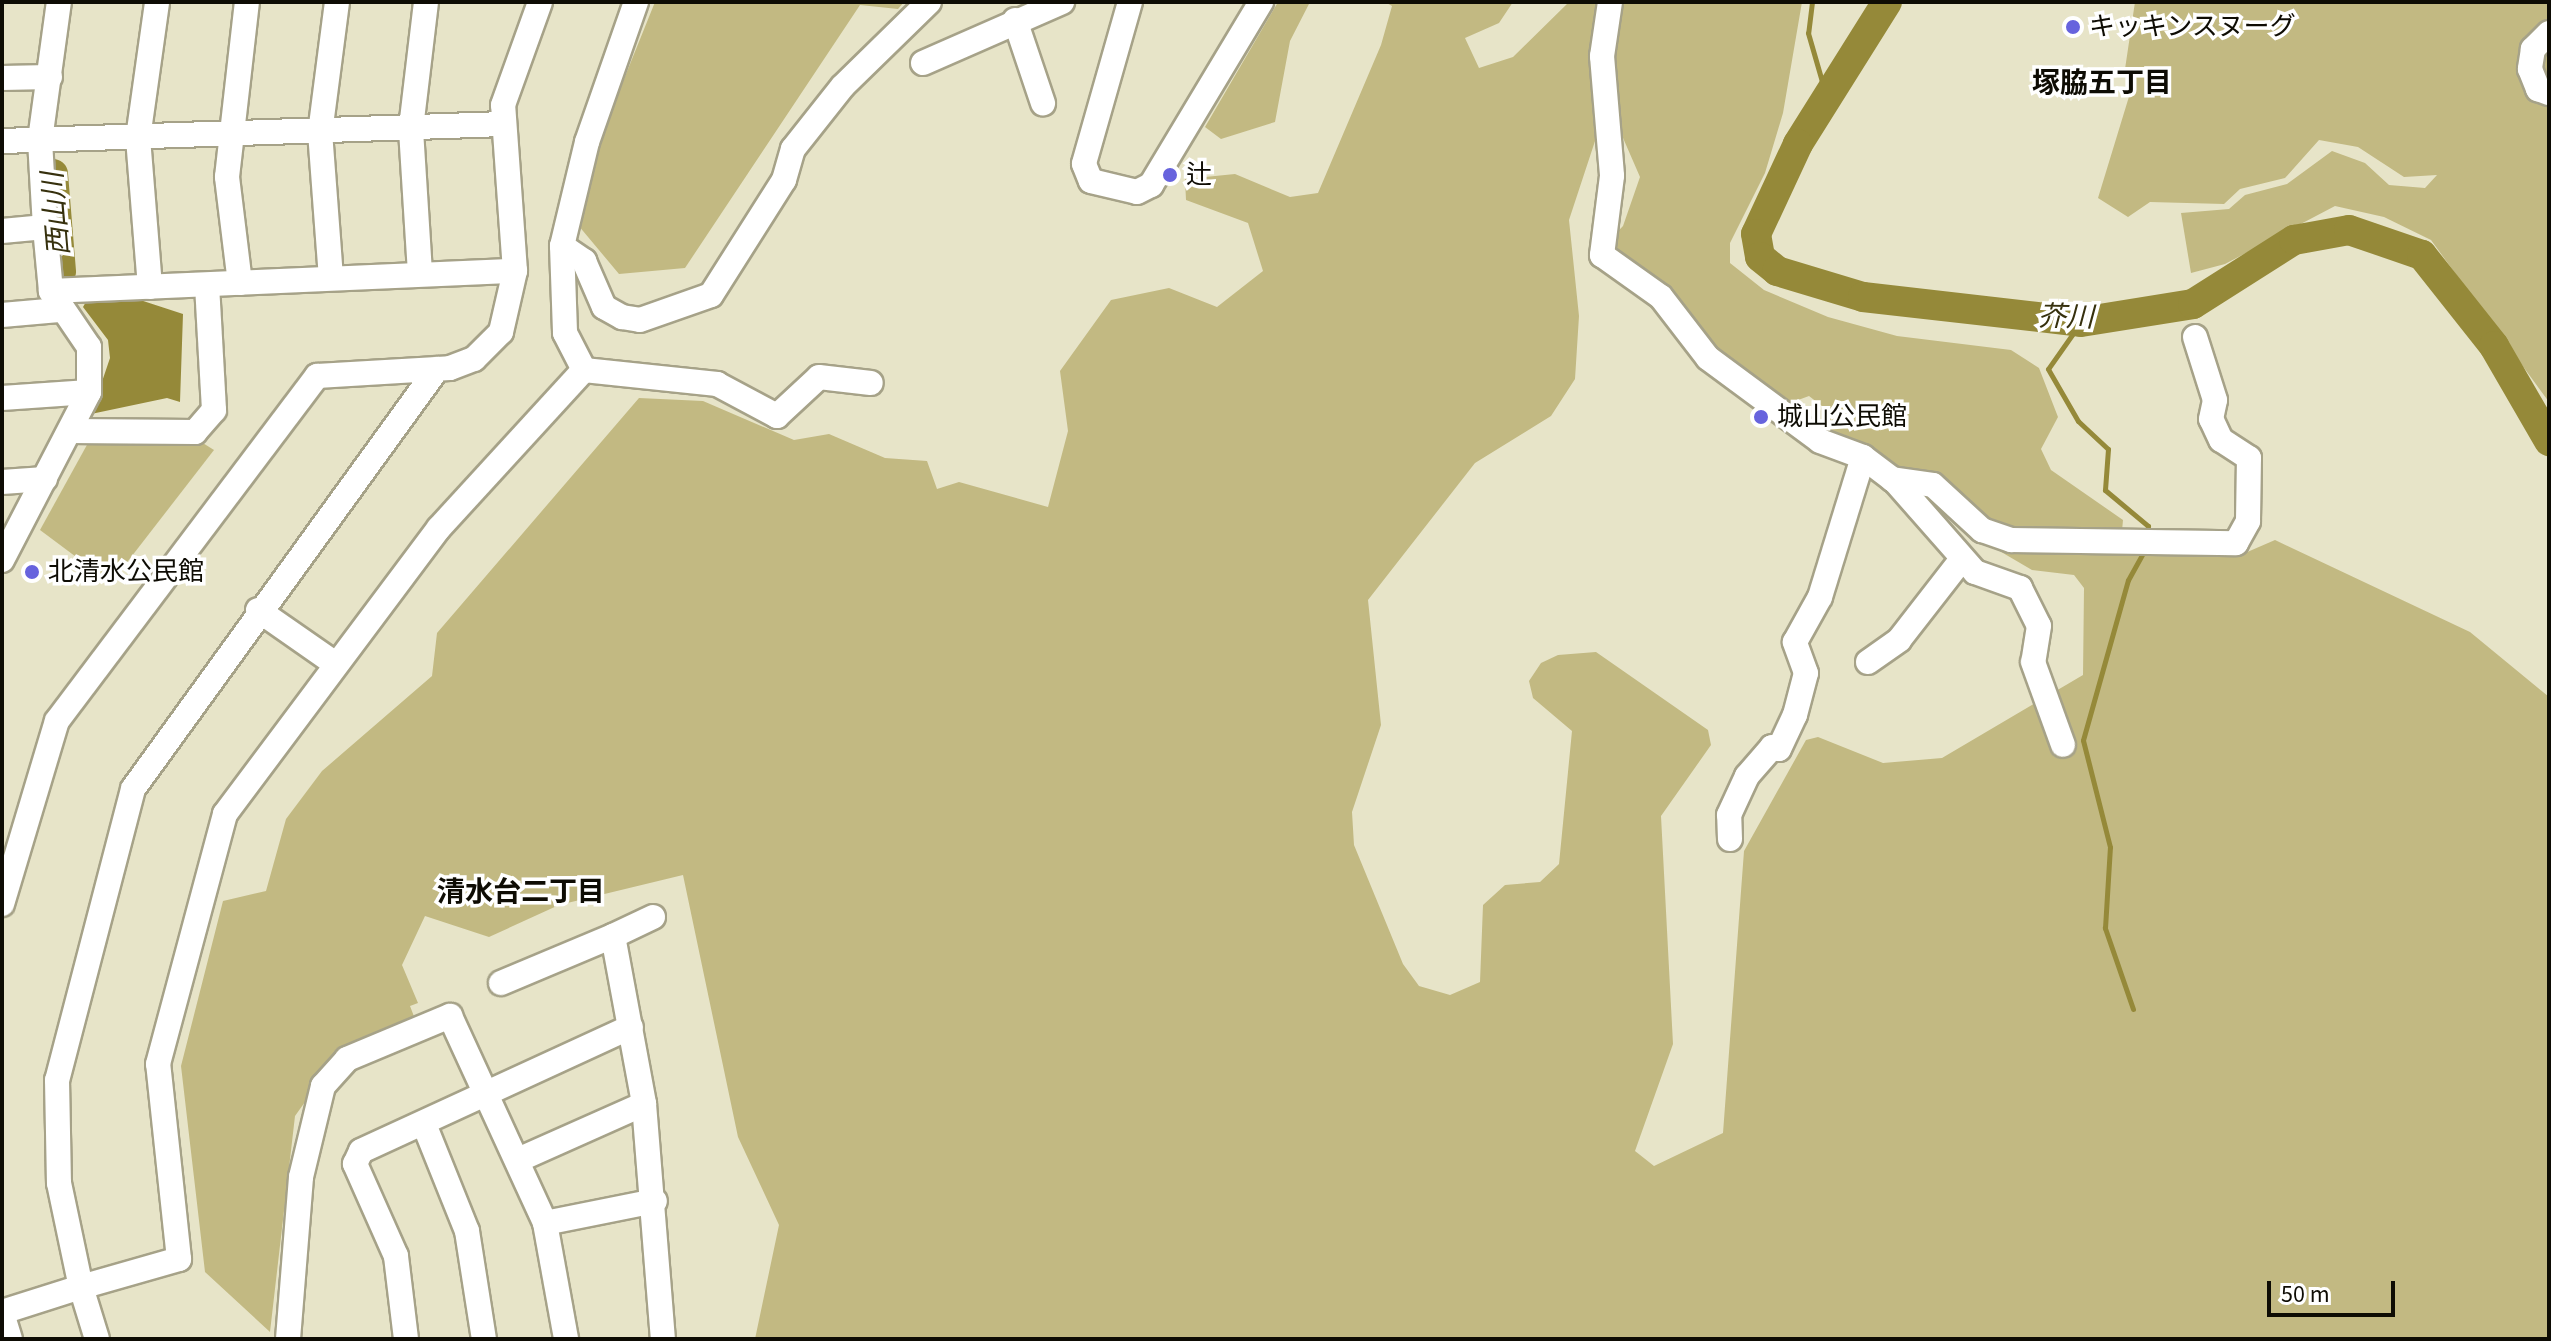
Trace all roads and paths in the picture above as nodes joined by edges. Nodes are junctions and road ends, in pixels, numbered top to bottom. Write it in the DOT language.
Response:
graph roads {
  1 [pos="59,2"];
  2 [pos="157,2"];
  3 [pos="247,2"];
  4 [pos="337,2"];
  5 [pos="426,2"];
  6 [pos="540,2"];
  7 [pos="636,2"];
  8 [pos="929,2"];
  9 [pos="1062,2"];
  10 [pos="1130,2"];
  11 [pos="1261,2"];
  12 [pos="1610,2"];
  13 [pos="1015,20"];
  14 [pos="2549,33"];
  15 [pos="923,63"];
  16 [pos="50,77"];
  17 [pos="2,78"];
  18 [pos="2549,93"];
  19 [pos="1043,103"];
  20 [pos="503,124"];
  21 [pos="411,128"];
  22 [pos="320,133"];
  23 [pos="230,136"];
  24 [pos="138,138"];
  25 [pos="40,140"];
  26 [pos="2,141"];
  27 [pos="45,227"];
  28 [pos="2,231"];
  29 [pos="562,246"];
  30 [pos="515,271"];
  31 [pos="420,273"];
  32 [pos="331,278"];
  33 [pos="240,283"];
  34 [pos="207,285"];
  35 [pos="150,287"];
  36 [pos="55,301"];
  37 [pos="2,315"];
  38 [pos="2195,337"];
  39 [pos="437,369"];
  40 [pos="584,370"];
  41 [pos="871,383"];
  42 [pos="89,392"];
  43 [pos="2,398"];
  44 [pos="70,431"];
  45 [pos="1863,457"];
  46 [pos="45,479"];
  47 [pos="1892,479"];
  48 [pos="2,482"];
  49 [pos="1962,559"];
  50 [pos="2,560"];
  51 [pos="258,610"];
  52 [pos="1868,662"];
  53 [pos="334,663"];
  54 [pos="2063,745"];
  55 [pos="1730,839"];
  56 [pos="2,904"];
  57 [pos="653,917"];
  58 [pos="613,936"];
  59 [pos="501,983"];
  60 [pos="631,1027"];
  61 [pos="488,1091"];
  62 [pos="644,1104"];
  63 [pos="424,1124"];
  64 [pos="518,1160"];
  65 [pos="655,1201"];
  66 [pos="545,1223"];
  67 [pos="81,1287"];
  68 [pos="2,1313"];
  69 [pos="10,1339"];
  70 [pos="97,1339"];
  71 [pos="288,1339"];
  72 [pos="406,1339"];
  73 [pos="484,1339"];
  74 [pos="566,1339"];
  75 [pos="663,1339"];
  1 -- 16 [label="street"];
  2 -- 24 [label="street"];
  3 -- 23 [label="street"];
  4 -- 22 [label="street"];
  5 -- 21 [label="street"];
  6 -- 20 [label="street"];
  7 -- 29 [label="street"];
  8 -- 29 [label="street"];
  9 -- 13 [label="street"];
  10 -- 11 [label="street"];
  12 -- 45 [label="street"];
  13 -- 15 [label="street"];
  13 -- 19 [label="street"];
  14 -- 18 [label="street"];
  16 -- 17 [label="street"];
  16 -- 25 [label="street"];
  20 -- 21 [label="street"];
  20 -- 30 [label="street"];
  21 -- 22 [label="street"];
  21 -- 31 [label="street"];
  22 -- 23 [label="street"];
  22 -- 32 [label="street"];
  23 -- 24 [label="street"];
  23 -- 33 [label="street"];
  24 -- 25 [label="street"];
  24 -- 35 [label="street"];
  25 -- 26 [label="street"];
  25 -- 27 [label="street"];
  27 -- 28 [label="street"];
  27 -- 36 [label="street"];
  29 -- 40 [label="street"];
  30 -- 31 [label="street"];
  30 -- 39 [label="street"];
  31 -- 32 [label="street"];
  32 -- 33 [label="street"];
  33 -- 34 [label="street"];
  34 -- 35 [label="street"];
  34 -- 44 [label="street"];
  35 -- 36 [label="street"];
  36 -- 37 [label="street"];
  36 -- 42 [label="street"];
  38 -- 47 [label="street"];
  39 -- 51 [label="street"];
  39 -- 56 [label="street"];
  40 -- 41 [label="street"];
  40 -- 53 [label="street"];
  42 -- 43 [label="street"];
  42 -- 44 [label="street"];
  44 -- 46 [label="street"];
  45 -- 47 [label="street"];
  45 -- 55 [label="street"];
  46 -- 48 [label="street"];
  46 -- 50 [label="street"];
  47 -- 49 [label="street"];
  49 -- 52 [label="street"];
  49 -- 54 [label="street"];
  51 -- 53 [label="street"];
  51 -- 67 [label="street"];
  53 -- 67 [label="street"];
  57 -- 58 [label="street"];
  58 -- 59 [label="street"];
  58 -- 60 [label="street"];
  60 -- 61 [label="street"];
  60 -- 62 [label="street"];
  61 -- 63 [label="street"];
  61 -- 64 [label="street"];
  61 -- 71 [label="street"];
  62 -- 64 [label="street"];
  62 -- 65 [label="street"];
  63 -- 72 [label="street"];
  63 -- 73 [label="street"];
  64 -- 66 [label="street"];
  65 -- 66 [label="street"];
  65 -- 75 [label="street"];
  66 -- 74 [label="street"];
  67 -- 68 [label="street"];
  67 -- 70 [label="street"];
  68 -- 69 [label="street"];
}
